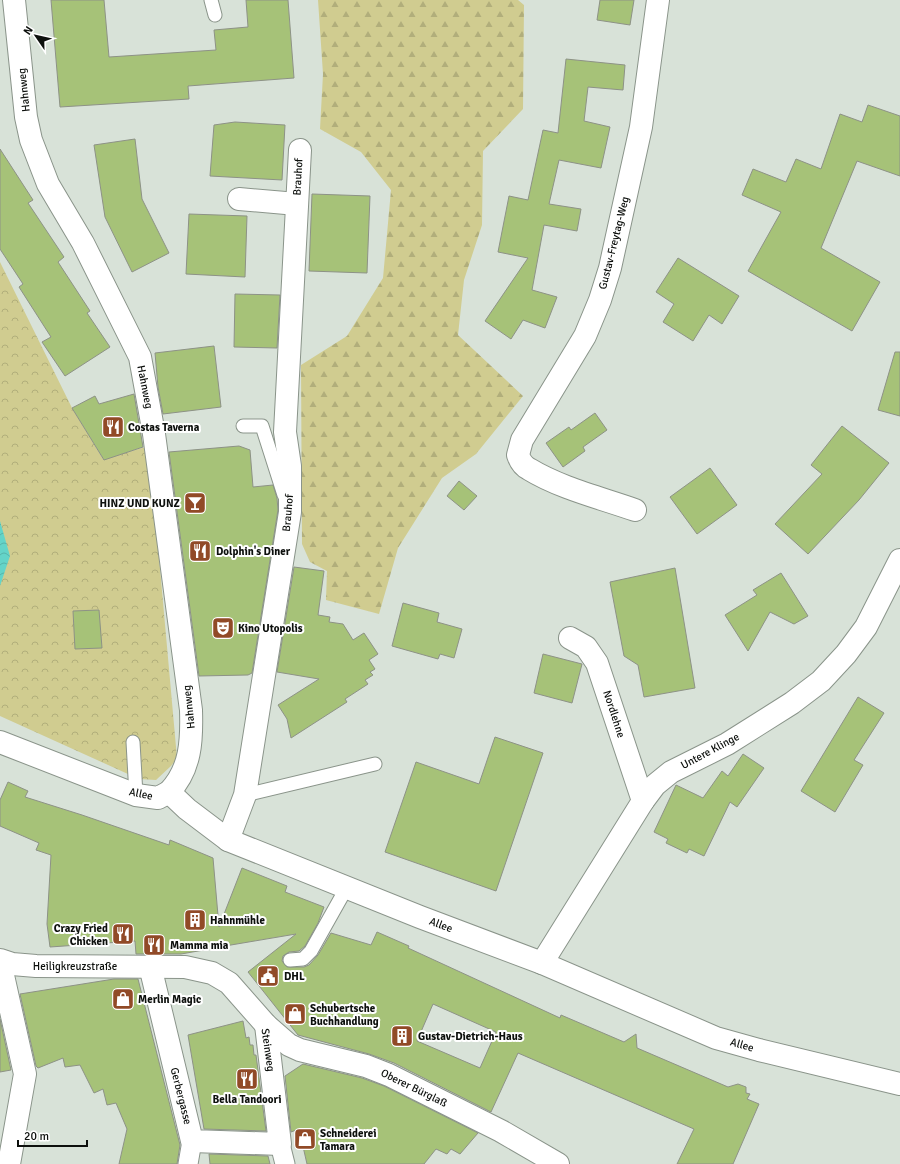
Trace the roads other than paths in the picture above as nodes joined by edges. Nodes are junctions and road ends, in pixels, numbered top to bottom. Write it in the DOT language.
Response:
graph roads {
  1 [pos="14,0"];
  2 [pos="211,0"];
  3 [pos="658,0"];
  4 [pos="216,15"];
  5 [pos="300,150"];
  6 [pos="239,199"];
  7 [pos="297,204"];
  8 [pos="243,426"];
  9 [pos="635,510"];
  10 [pos="290,512"];
  11 [pos="900,560"];
  12 [pos="570,638"];
  13 [pos="0,742"];
  14 [pos="132,742"];
  15 [pos="375,764"];
  16 [pos="170,792"];
  17 [pos="136,795"];
  18 [pos="244,795"];
  19 [pos="643,801"];
  20 [pos="228,840"];
  21 [pos="347,887"];
  22 [pos="290,960"];
  23 [pos="0,962"];
  24 [pos="542,963"];
  25 [pos="150,966"];
  26 [pos="266,1025"];
  27 [pos="900,1084"];
  28 [pos="192,1141"];
  29 [pos="282,1154"];
  30 [pos="9,1164"];
  31 [pos="188,1164"];
  32 [pos="558,1164"];
  1 -- 16 [label="street, Hahnweg"];
  2 -- 4 [label="lane"];
  3 -- 9 [label="street, Gustav-Freytag-Weg"];
  5 -- 7 [label="street, Brauhof"];
  6 -- 7 [label="street, Brauhof"];
  7 -- 10 [label="street, Brauhof"];
  8 -- 10 [label="lane"];
  10 -- 18 [label="street, Brauhof"];
  11 -- 19 [label="street, Untere Klinge"];
  12 -- 19 [label="street, Nordlehne"];
  13 -- 17 [label="street, Allee"];
  14 -- 17 [label="lane"];
  15 -- 18 [label="lane"];
  16 -- 17 [label="street, Allee"];
  16 -- 20 [label="street, Allee"];
  18 -- 20 [label="street, Brauhof"];
  19 -- 24 [label="street, Untere Klinge"];
  20 -- 21 [label="street, Allee"];
  21 -- 22 [label="lane"];
  21 -- 24 [label="street, Allee"];
  23 -- 25 [label="street, Heiligkreuzstraße"];
  23 -- 30 [label="street"];
  24 -- 27 [label="street, Allee"];
  25 -- 26 [label="street, Steinweg"];
  25 -- 28 [label="street, Gerbergasse"];
  26 -- 29 [label="street, Steinweg"];
  26 -- 32 [label="street, Oberer Bürglaß"];
  28 -- 29 [label="street"];
  28 -- 31 [label="street"];
}
